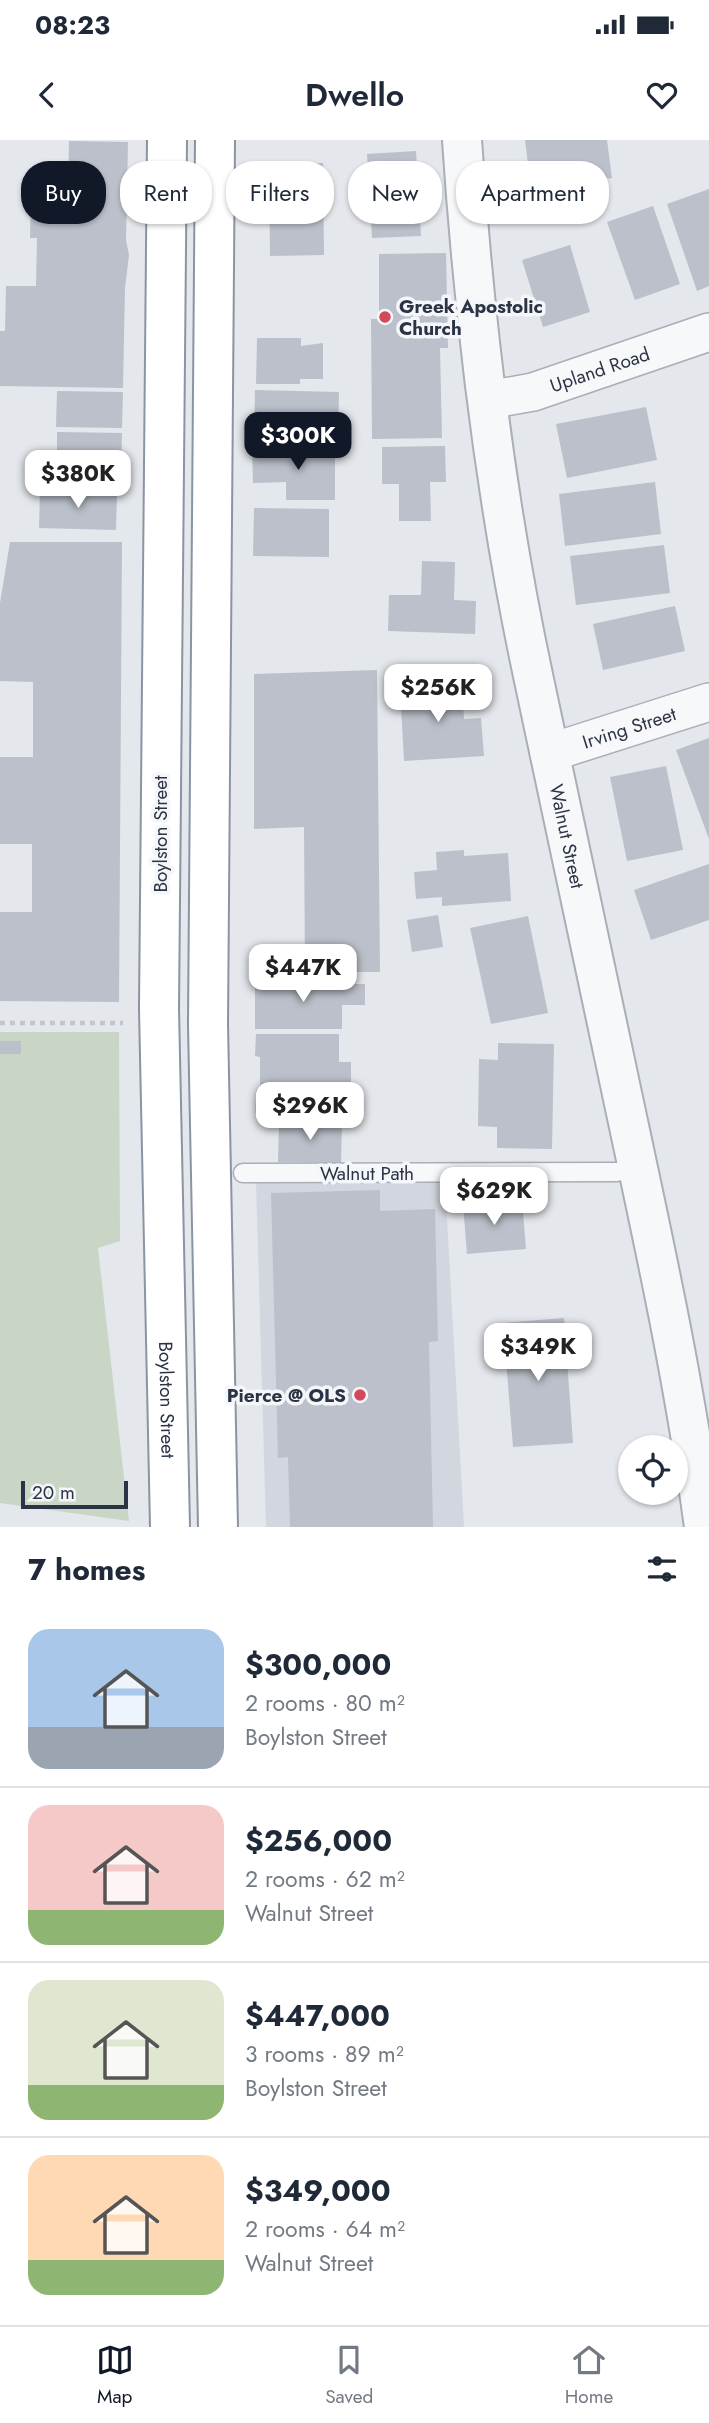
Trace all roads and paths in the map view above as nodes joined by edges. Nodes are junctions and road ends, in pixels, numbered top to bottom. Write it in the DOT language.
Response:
graph roads {
  1 [pos="167,140"];
  2 [pos="215,140"];
  3 [pos="463,140"];
  4 [pos="709,332"];
  5 [pos="488,400"];
  6 [pos="709,702"];
  7 [pos="549,753"];
  8 [pos="0,1023"];
  9 [pos="124,1023"];
  10 [pos="617,1172"];
  11 [pos="243,1173"];
  12 [pos="170,1527"];
  13 [pos="218,1527"];
  14 [pos="704,1527"];
  1 -- 12 [label="highway, Boylston Street"];
  2 -- 13 [label="highway"];
  3 -- 5 [label="street, Walnut Street"];
  4 -- 5 [label="street, Upland Road"];
  5 -- 7 [label="street, Walnut Street"];
  6 -- 7 [label="street, Irving Street"];
  7 -- 14 [label="street, Walnut Street"];
  8 -- 9 [label="path"];
  10 -- 11 [label="lane, Walnut Path"];
}
